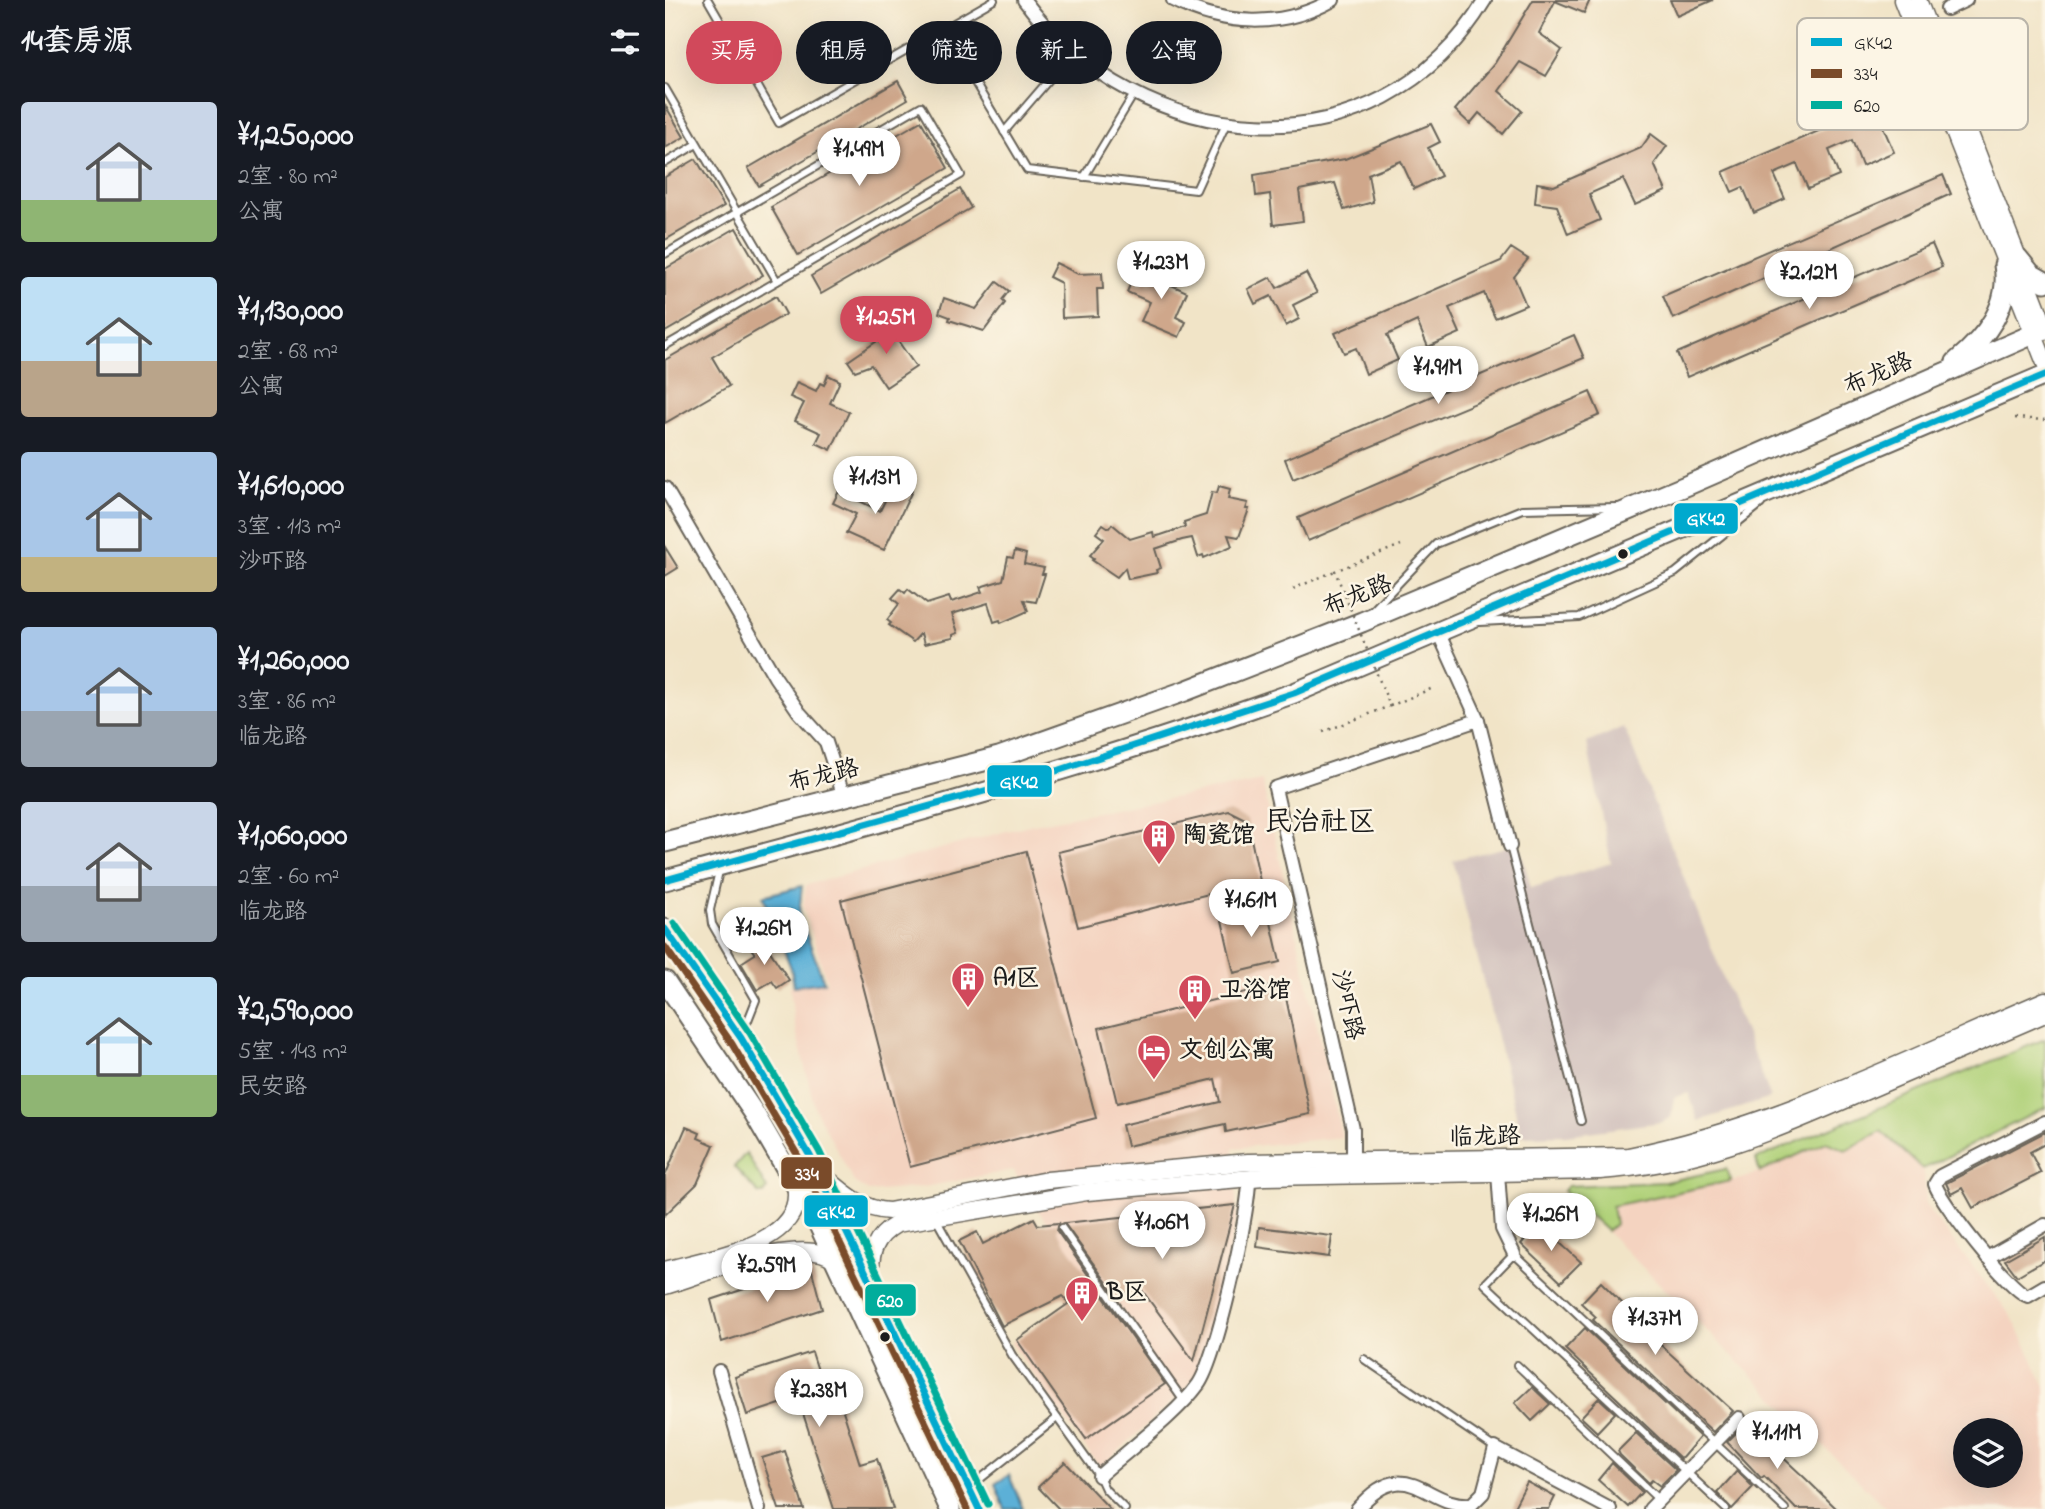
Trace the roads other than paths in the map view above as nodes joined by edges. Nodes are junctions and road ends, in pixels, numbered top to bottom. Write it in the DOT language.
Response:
graph roads {
  1 [pos="708,0"];
  2 [pos="994,0"];
  3 [pos="1024,0"];
  4 [pos="1173,0"];
  5 [pos="1333,0"];
  6 [pos="1485,0"];
  7 [pos="1902,0"];
  8 [pos="1918,0"];
  9 [pos="1966,0"];
  10 [pos="1947,9"];
  11 [pos="1909,18"];
  12 [pos="1924,18"];
  13 [pos="957,21"];
  14 [pos="1043,21"];
  15 [pos="906,50"];
  16 [pos="1112,79"];
  17 [pos="976,84"];
  18 [pos="1045,84"];
  19 [pos="665,88"];
  20 [pos="1134,94"];
  21 [pos="1226,124"];
  22 [pos="1956,130"];
  23 [pos="1964,130"];
  24 [pos="1004,132"];
  25 [pos="697,144"];
  26 [pos="665,163"];
  27 [pos="1084,177"];
  28 [pos="737,212"];
  29 [pos="665,254"];
  30 [pos="2011,262"];
  31 [pos="777,281"];
  32 [pos="2045,282"];
  33 [pos="2041,330"];
  34 [pos="665,346"];
  35 [pos="2045,363"];
  36 [pos="2045,374"];
  37 [pos="1939,375"];
  38 [pos="1784,485"];
  39 [pos="665,488"];
  40 [pos="1636,507"];
  41 [pos="1362,622"];
  42 [pos="1464,623"];
  43 [pos="1439,634"];
  44 [pos="1478,720"];
  45 [pos="844,797"];
  46 [pos="665,842"];
  47 [pos="1510,846"];
  48 [pos="720,865"];
  49 [pos="665,880"];
  50 [pos="665,929"];
  51 [pos="665,981"];
  52 [pos="2045,1000"];
  53 [pos="2045,1014"];
  54 [pos="741,1038"];
  55 [pos="1581,1121"];
  56 [pos="2045,1122"];
  57 [pos="1353,1168"];
  58 [pos="817,1169"];
  59 [pos="1498,1173"];
  60 [pos="1249,1178"];
  61 [pos="795,1181"];
  62 [pos="901,1216"];
  63 [pos="935,1217"];
  64 [pos="2045,1225"];
  65 [pos="1062,1228"];
  66 [pos="761,1250"];
  67 [pos="1514,1254"];
  68 [pos="1987,1258"];
  69 [pos="836,1261"];
  70 [pos="665,1270"];
  71 [pos="872,1281"];
  72 [pos="665,1286"];
  73 [pos="2045,1286"];
  74 [pos="1364,1359"];
  75 [pos="1517,1365"];
  76 [pos="719,1371"];
  77 [pos="1184,1400"];
  78 [pos="1057,1418"];
  79 [pos="1739,1418"];
  80 [pos="1713,1444"];
  81 [pos="1495,1448"];
  82 [pos="1686,1472"];
  83 [pos="1099,1476"];
  84 [pos="968,1488"];
  85 [pos="1655,1504"];
  86 [pos="759,1509"];
  87 [pos="950,1509"];
  88 [pos="979,1509"];
  89 [pos="1125,1509"];
  90 [pos="1357,1509"];
  91 [pos="1611,1509"];
  92 [pos="1726,1509"];
  93 [pos="1785,1509"];
  1 -- 15 [label="lane"];
  2 -- 13 [label="lane"];
  3 -- 14 [label="street"];
  4 -- 5 [label="street"];
  6 -- 21 [label="street"];
  7 -- 11 [label="main road"];
  8 -- 12 [label="main road"];
  9 -- 10 [label="street"];
  16 -- 20 [label="street"];
  17 -- 24 [label="lane"];
  18 -- 24 [label="lane"];
  19 -- 25 [label="lane"];
  20 -- 21 [label="street"];
  20 -- 27 [label="lane"];
  21 -- 27 [label="lane"];
  22 -- 30 [label="main road"];
  23 -- 30 [label="main road"];
  24 -- 27 [label="lane"];
  25 -- 26 [label="lane"];
  25 -- 28 [label="lane"];
  28 -- 29 [label="lane"];
  28 -- 31 [label="lane"];
  28 -- 31 [label="lane"];
  30 -- 32 [label="main road"];
  30 -- 33 [label="main road"];
  30 -- 37 [label="main road"];
  31 -- 34 [label="lane"];
  33 -- 35 [label="main road"];
  33 -- 37 [label="main road, 布龙路"];
  36 -- 38 [label="main road"];
  37 -- 40 [label="main road, 布龙路"];
  38 -- 42 [label="main road"];
  38 -- 42 [label="lane"];
  39 -- 45 [label="street"];
  40 -- 41 [label="main road, 布龙路"];
  40 -- 41 [label="lane"];
  41 -- 45 [label="main road, 布龙路"];
  42 -- 43 [label="main road"];
  43 -- 44 [label="street"];
  43 -- 48 [label="main road"];
  44 -- 47 [label="street"];
  44 -- 57 [label="street, 沙吓路"];
  45 -- 46 [label="main road, 布龙路"];
  47 -- 55 [label="lane"];
  48 -- 49 [label="main road"];
  48 -- 54 [label="lane"];
  50 -- 54 [label="main road"];
  51 -- 61 [label="main road"];
  52 -- 57 [label="main road, 临龙路"];
  53 -- 59 [label="main road, 临龙路"];
  54 -- 58 [label="main road"];
  56 -- 68 [label="street"];
  57 -- 59 [label="main road, 临龙路"];
  57 -- 60 [label="main road, 临龙路"];
  57 -- 62 [label="main road, 临龙路"];
  58 -- 62 [label="main road"];
  58 -- 71 [label="main road"];
  59 -- 67 [label="street"];
  60 -- 63 [label="main road, 临龙路"];
  60 -- 77 [label="street"];
  61 -- 66 [label="main road"];
  61 -- 69 [label="main road"];
  62 -- 63 [label="main road, 临龙路"];
  62 -- 71 [label="main road"];
  63 -- 78 [label="lane"];
  64 -- 68 [label="street"];
  65 -- 77 [label="lane"];
  66 -- 69 [label="main road"];
  66 -- 70 [label="main road"];
  66 -- 72 [label="main road"];
  67 -- 80 [label="lane"];
  67 -- 82 [label="lane"];
  68 -- 73 [label="street"];
  69 -- 87 [label="main road"];
  71 -- 84 [label="main road"];
  74 -- 81 [label="lane"];
  75 -- 85 [label="lane"];
  76 -- 86 [label="street"];
  77 -- 83 [label="street"];
  78 -- 83 [label="lane"];
  78 -- 84 [label="lane"];
  79 -- 80 [label="street"];
  80 -- 82 [label="street"];
  80 -- 93 [label="lane"];
  81 -- 90 [label="street"];
  81 -- 91 [label="street"];
  82 -- 85 [label="street"];
  82 -- 92 [label="lane"];
  83 -- 89 [label="lane"];
  84 -- 88 [label="main road"];
}
